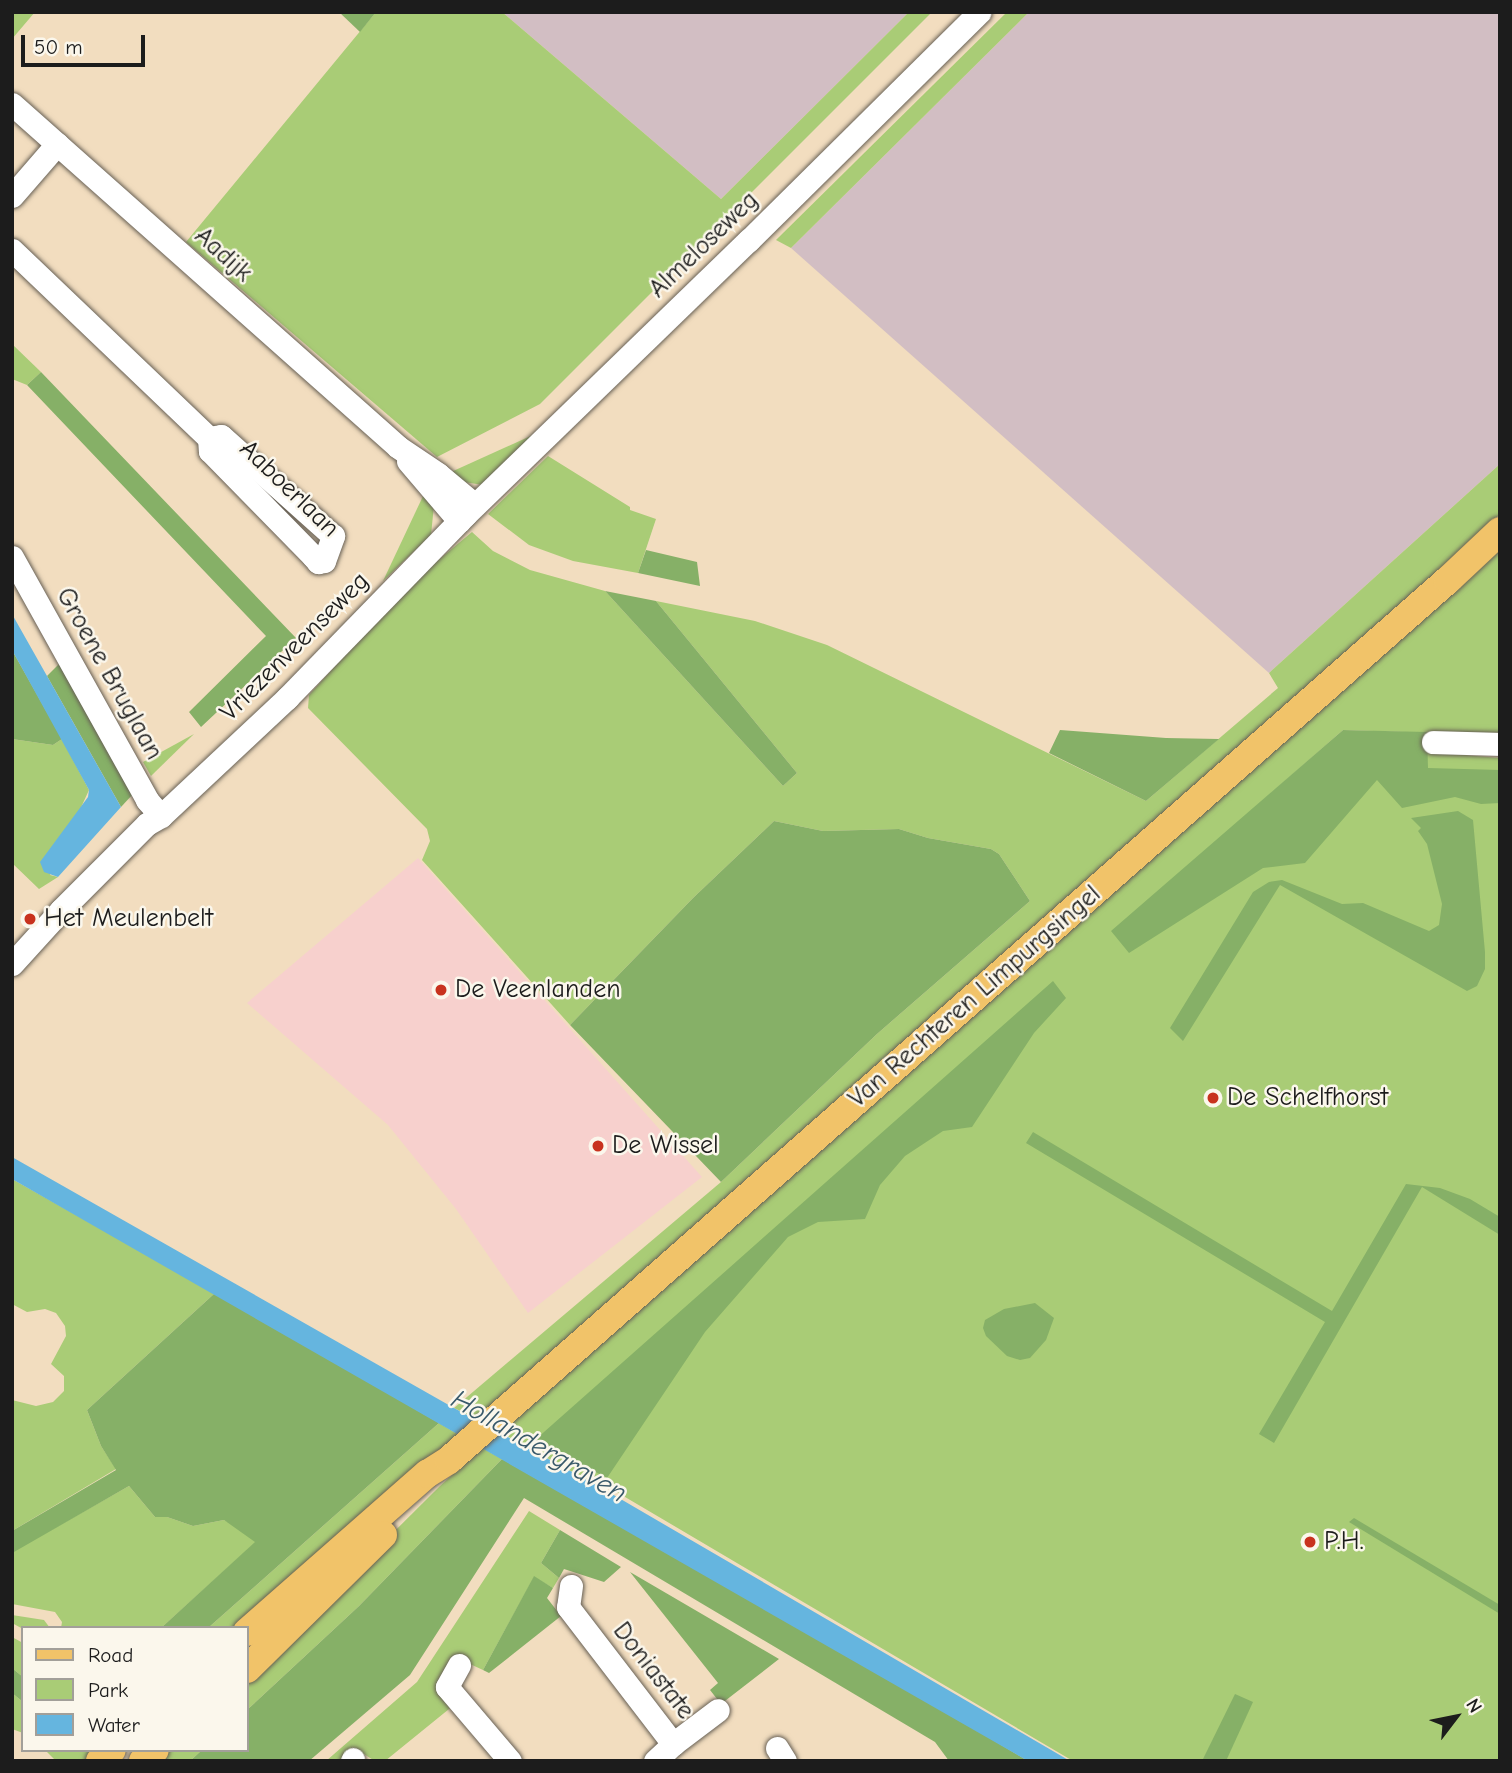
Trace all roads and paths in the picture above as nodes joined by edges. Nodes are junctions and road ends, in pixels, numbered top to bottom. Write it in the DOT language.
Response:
graph roads {
  1 [pos="979,12"];
  2 [pos="12,104"];
  3 [pos="58,144"];
  4 [pos="12,196"];
  5 [pos="12,250"];
  6 [pos="209,438"];
  7 [pos="466,514"];
  8 [pos="1500,531"];
  9 [pos="12,556"];
  10 [pos="1433,742"];
  11 [pos="1500,744"];
  12 [pos="161,816"];
  13 [pos="20,956"];
  14 [pos="457,1453"];
  15 [pos="571,1586"];
  16 [pos="248,1631"];
  17 [pos="459,1665"];
  18 [pos="248,1667"];
  19 [pos="718,1710"];
  20 [pos="667,1754"];
  21 [pos="510,1761"];
  1 -- 7 [label="street, Almeloseweg"];
  2 -- 3 [label="street, Aadijk"];
  3 -- 4 [label="street"];
  3 -- 7 [label="street, Aadijk"];
  5 -- 6 [label="street, Aaboerlaan"];
  6 -- 6 [label="street, Aaboerlaan"];
  7 -- 12 [label="street, Vriezenveenseweg"];
  8 -- 14 [label="main road, Van Rechteren Limpurgsingel"];
  9 -- 12 [label="street, Groene Bruglaan"];
  10 -- 11 [label="street"];
  12 -- 13 [label="street, Vriezenveenseweg"];
  14 -- 16 [label="main road, Van Rechteren Limpurgsingel"];
  14 -- 18 [label="main road, Van Rechteren Limpurgsingel"];
  15 -- 20 [label="street, Doniastate"];
  17 -- 21 [label="street"];
  19 -- 20 [label="street, Doniastate"];
}
